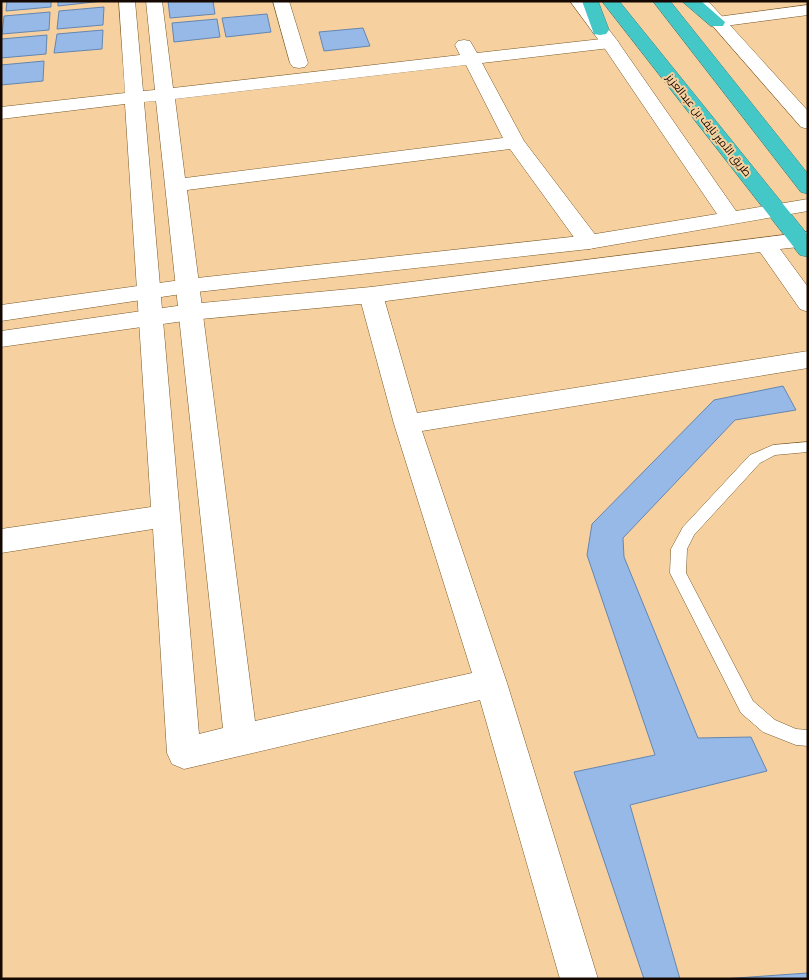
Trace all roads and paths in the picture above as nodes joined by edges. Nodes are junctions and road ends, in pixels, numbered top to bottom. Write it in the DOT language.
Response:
graph roads {
  1 [pos="127,1"];
  2 [pos="154,1"];
  3 [pos="286,1"];
  4 [pos="578,1"];
  5 [pos="590,1"];
  6 [pos="610,1"];
  7 [pos="660,1"];
  8 [pos="690,1"];
  9 [pos="699,1"];
  10 [pos="281,2"];
  11 [pos="808,10"];
  12 [pos="808,23"];
  13 [pos="721,27"];
  14 [pos="605,37"];
  15 [pos="467,52"];
  16 [pos="299,63"];
  17 [pos="164,86"];
  18 [pos="134,89"];
  19 [pos="20,94"];
  20 [pos="1,113"];
  21 [pos="808,123"];
  22 [pos="515,142"];
  23 [pos="176,185"];
  24 [pos="808,188"];
  25 [pos="808,205"];
  26 [pos="777,210"];
  27 [pos="730,218"];
  28 [pos="589,242"];
  29 [pos="805,243"];
  30 [pos="765,244"];
  31 [pos="188,286"];
  32 [pos="149,292"];
  33 [pos="371,295"];
  34 [pos="808,304"];
  35 [pos="191,312"];
  36 [pos="1,313"];
  37 [pos="150,317"];
  38 [pos="1,339"];
  39 [pos="808,359"];
  40 [pos="407,424"];
  41 [pos="808,447"];
  42 [pos="166,516"];
  43 [pos="1,541"];
  44 [pos="491,683"];
  45 [pos="808,738"];
  46 [pos="241,740"];
  47 [pos="579,979"];
  1 -- 18 [label="street"];
  2 -- 17 [label="street"];
  3 -- 10 [label="street"];
  4 -- 14 [label="street"];
  5 -- 14 [label="highway"];
  6 -- 26 [label="highway, طريق الأمير نايف بن عبدالعزيز"];
  7 -- 24 [label="highway"];
  8 -- 13 [label="highway"];
  9 -- 13 [label="street"];
  10 -- 16 [label="street"];
  11 -- 13 [label="street"];
  12 -- 13 [label="street"];
  13 -- 21 [label="street"];
  14 -- 15 [label="street"];
  14 -- 27 [label="street"];
  15 -- 16 [label="street"];
  15 -- 17 [label="street"];
  15 -- 22 [label="street"];
  16 -- 17 [label="street"];
  17 -- 18 [label="street"];
  17 -- 23 [label="street"];
  18 -- 19 [label="street"];
  18 -- 20 [label="street"];
  18 -- 32 [label="street"];
  22 -- 23 [label="street"];
  22 -- 28 [label="street"];
  23 -- 31 [label="street"];
  25 -- 26 [label="street"];
  26 -- 27 [label="street"];
  26 -- 29 [label="highway, طريق الأمير نايف بن عبدالعزيز"];
  27 -- 28 [label="street"];
  28 -- 31 [label="street"];
  29 -- 30 [label="street"];
  30 -- 33 [label="street"];
  30 -- 34 [label="street"];
  31 -- 32 [label="street"];
  31 -- 35 [label="street"];
  32 -- 36 [label="street"];
  32 -- 37 [label="street"];
  33 -- 35 [label="street"];
  33 -- 40 [label="street"];
  35 -- 37 [label="street"];
  35 -- 46 [label="street"];
  37 -- 38 [label="street"];
  37 -- 42 [label="street"];
  39 -- 40 [label="street"];
  40 -- 44 [label="street"];
  41 -- 45 [label="lane"];
  42 -- 43 [label="street"];
  42 -- 46 [label="street"];
  44 -- 46 [label="street"];
  44 -- 47 [label="street"];
}
